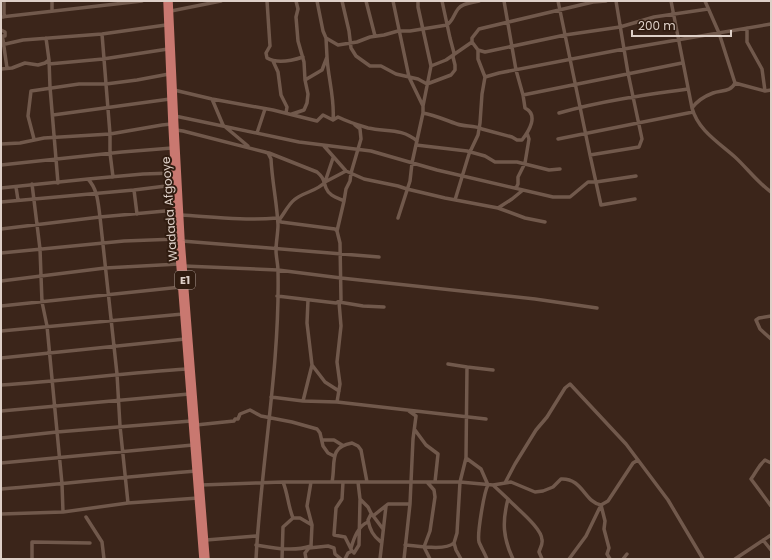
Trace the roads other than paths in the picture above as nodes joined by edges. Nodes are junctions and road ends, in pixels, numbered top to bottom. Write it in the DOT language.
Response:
graph roads {
  1 [pos="4,1"];
  2 [pos="52,1"];
  3 [pos="142,1"];
  4 [pos="166,1"];
  5 [pos="170,1"];
  6 [pos="221,1"];
  7 [pos="267,1"];
  8 [pos="296,1"];
  9 [pos="317,1"];
  10 [pos="342,1"];
  11 [pos="366,1"];
  12 [pos="392,1"];
  13 [pos="418,1"];
  14 [pos="442,1"];
  15 [pos="479,1"];
  16 [pos="504,1"];
  17 [pos="558,1"];
  18 [pos="606,1"];
  19 [pos="616,1"];
  20 [pos="671,1"];
  21 [pos="705,1"];
  22 [pos="708,9"];
  23 [pos="560,10"];
  24 [pos="52,11"];
  25 [pos="171,11"];
  26 [pos="674,14"];
  27 [pos="2,17"];
  28 [pos="507,22"];
  29 [pos="771,24"];
  30 [pos="166,25"];
  31 [pos="447,25"];
  32 [pos="620,27"];
  33 [pos="747,28"];
  34 [pos="423,29"];
  35 [pos="1,30"];
  36 [pos="398,31"];
  37 [pos="719,33"];
  38 [pos="102,34"];
  39 [pos="565,35"];
  40 [pos="375,36"];
  41 [pos="46,38"];
  42 [pos="326,38"];
  43 [pos="678,40"];
  44 [pos="472,42"];
  45 [pos="350,43"];
  46 [pos="2,44"];
  47 [pos="511,46"];
  48 [pos="168,49"];
  49 [pos="624,49"];
  50 [pos="478,50"];
  51 [pos="454,53"];
  52 [pos="303,57"];
  53 [pos="327,57"];
  54 [pos="103,59"];
  55 [pos="571,59"];
  56 [pos="272,61"];
  57 [pos="49,62"];
  58 [pos="682,63"];
  59 [pos="431,66"];
  60 [pos="7,68"];
  61 [pos="1,69"];
  62 [pos="516,70"];
  63 [pos="628,73"];
  64 [pos="169,74"];
  65 [pos="409,77"];
  66 [pos="484,77"];
  67 [pos="305,80"];
  68 [pos="735,83"];
  69 [pos="106,84"];
  70 [pos="427,84"];
  71 [pos="575,84"];
  72 [pos="50,87"];
  73 [pos="688,89"];
  74 [pos="174,90"];
  75 [pos="771,90"];
  76 [pos="765,91"];
  77 [pos="523,95"];
  78 [pos="633,97"];
  79 [pos="170,99"];
  80 [pos="212,99"];
  81 [pos="423,106"];
  82 [pos="580,107"];
  83 [pos="108,108"];
  84 [pos="265,108"];
  85 [pos="693,110"];
  86 [pos="286,113"];
  87 [pos="423,113"];
  88 [pos="559,113"];
  89 [pos="291,114"];
  90 [pos="53,115"];
  91 [pos="175,116"];
  92 [pos="333,120"];
  93 [pos="639,122"];
  94 [pos="170,124"];
  95 [pos="352,124"];
  96 [pos="223,125"];
  97 [pos="479,128"];
  98 [pos="176,130"];
  99 [pos="257,133"];
  100 [pos="528,133"];
  101 [pos="585,133"];
  102 [pos="110,134"];
  103 [pos="55,137"];
  104 [pos="34,139"];
  105 [pos="558,139"];
  106 [pos="416,143"];
  107 [pos="1,144"];
  108 [pos="324,146"];
  109 [pos="249,147"];
  110 [pos="172,148"];
  111 [pos="358,150"];
  112 [pos="470,152"];
  113 [pos="110,153"];
  114 [pos="268,153"];
  115 [pos="590,155"];
  116 [pos="333,158"];
  117 [pos="56,159"];
  118 [pos="412,163"];
  119 [pos="525,163"];
  120 [pos="1,165"];
  121 [pos="560,169"];
  122 [pos="346,171"];
  123 [pos="173,173"];
  124 [pos="351,173"];
  125 [pos="462,176"];
  126 [pos="636,176"];
  127 [pos="113,177"];
  128 [pos="88,179"];
  129 [pos="58,182"];
  130 [pos="325,182"];
  131 [pos="596,182"];
  132 [pos="32,184"];
  133 [pos="174,185"];
  134 [pos="16,186"];
  135 [pos="1,188"];
  136 [pos="516,188"];
  137 [pos="407,189"];
  138 [pos="134,190"];
  139 [pos="523,190"];
  140 [pos="771,192"];
  141 [pos="96,193"];
  142 [pos="635,199"];
  143 [pos="18,200"];
  144 [pos="34,200"];
  145 [pos="455,200"];
  146 [pos="344,201"];
  147 [pos="1,202"];
  148 [pos="498,208"];
  149 [pos="176,210"];
  150 [pos="137,214"];
  151 [pos="181,215"];
  152 [pos="100,217"];
  153 [pos="398,218"];
  154 [pos="278,219"];
  155 [pos="545,222"];
  156 [pos="37,225"];
  157 [pos="1,229"];
  158 [pos="337,230"];
  159 [pos="180,240"];
  160 [pos="103,244"];
  161 [pos="40,249"];
  162 [pos="276,250"];
  163 [pos="340,253"];
  164 [pos="1,254"];
  165 [pos="379,257"];
  166 [pos="182,265"];
  167 [pos="105,268"];
  168 [pos="278,270"];
  169 [pos="42,276"];
  170 [pos="341,278"];
  171 [pos="1,281"];
  172 [pos="181,287"];
  173 [pos="108,294"];
  174 [pos="278,296"];
  175 [pos="308,300"];
  176 [pos="42,302"];
  177 [pos="339,302"];
  178 [pos="1,306"];
  179 [pos="384,307"];
  180 [pos="597,308"];
  181 [pos="183,314"];
  182 [pos="771,316"];
  183 [pos="111,321"];
  184 [pos="47,326"];
  185 [pos="1,331"];
  186 [pos="185,339"];
  187 [pos="771,339"];
  188 [pos="114,347"];
  189 [pos="50,354"];
  190 [pos="1,358"];
  191 [pos="448,364"];
  192 [pos="312,365"];
  193 [pos="467,367"];
  194 [pos="187,369"];
  195 [pos="493,370"];
  196 [pos="117,374"];
  197 [pos="52,382"];
  198 [pos="1,385"];
  199 [pos="339,391"];
  200 [pos="189,394"];
  201 [pos="271,397"];
  202 [pos="119,400"];
  203 [pos="303,401"];
  204 [pos="337,402"];
  205 [pos="55,406"];
  206 [pos="1,411"];
  207 [pos="409,411"];
  208 [pos="269,417"];
  209 [pos="466,417"];
  210 [pos="486,419"];
  211 [pos="191,421"];
  212 [pos="196,425"];
  213 [pos="120,426"];
  214 [pos="415,430"];
  215 [pos="57,432"];
  216 [pos="1,438"];
  217 [pos="322,440"];
  218 [pos="193,445"];
  219 [pos="342,445"];
  220 [pos="123,451"];
  221 [pos="334,456"];
  222 [pos="59,458"];
  223 [pos="466,458"];
  224 [pos="638,460"];
  225 [pos="1,463"];
  226 [pos="771,464"];
  227 [pos="196,471"];
  228 [pos="126,477"];
  229 [pos="261,482"];
  230 [pos="283,482"];
  231 [pos="311,482"];
  232 [pos="332,482"];
  233 [pos="343,482"];
  234 [pos="358,482"];
  235 [pos="367,482"];
  236 [pos="411,482"];
  237 [pos="427,482"];
  238 [pos="435,482"];
  239 [pos="460,482"];
  240 [pos="505,483"];
  241 [pos="62,484"];
  242 [pos="488,484"];
  243 [pos="201,485"];
  244 [pos="493,485"];
  245 [pos="1,489"];
  246 [pos="198,498"];
  247 [pos="360,499"];
  248 [pos="508,499"];
  249 [pos="128,503"];
  250 [pos="410,504"];
  251 [pos="601,505"];
  252 [pos="386,506"];
  253 [pos="771,506"];
  254 [pos="63,512"];
  255 [pos="1,514"];
  256 [pos="372,515"];
  257 [pos="86,517"];
  258 [pos="293,518"];
  259 [pos="368,522"];
  260 [pos="312,525"];
  261 [pos="360,529"];
  262 [pos="383,529"];
  263 [pos="771,535"];
  264 [pos="256,536"];
  265 [pos="206,540"];
  266 [pos="763,540"];
  267 [pos="381,542"];
  268 [pos="90,543"];
  269 [pos="454,543"];
  270 [pos="256,545"];
  271 [pos="405,545"];
  272 [pos="310,547"];
  273 [pos="424,547"];
  274 [pos="283,549"];
  275 [pos="771,550"];
  276 [pos="352,551"];
  277 [pos="627,554"];
  278 [pos="32,559"];
  279 [pos="104,559"];
  280 [pos="202,559"];
  281 [pos="207,559"];
  282 [pos="256,559"];
  283 [pos="282,559"];
  284 [pos="306,559"];
  285 [pos="341,559"];
  286 [pos="345,559"];
  287 [pos="355,559"];
  288 [pos="380,559"];
  289 [pos="404,559"];
  290 [pos="430,559"];
  291 [pos="461,559"];
  292 [pos="487,559"];
  293 [pos="513,559"];
  294 [pos="542,559"];
  295 [pos="569,559"];
  296 [pos="610,559"];
  297 [pos="623,559"];
  298 [pos="703,559"];
  299 [pos="735,559"];
  1 -- 27 [label="street"];
  2 -- 24 [label="street"];
  3 -- 24 [label="street"];
  4 -- 30 [label="highway, Wadada Afgooye / E1"];
  5 -- 25 [label="highway, Wadada Afgooye / E1"];
  6 -- 25 [label="street"];
  7 -- 56 [label="street"];
  8 -- 52 [label="street"];
  9 -- 42 [label="street"];
  10 -- 45 [label="street"];
  11 -- 40 [label="street"];
  12 -- 36 [label="street"];
  13 -- 34 [label="street"];
  14 -- 31 [label="street"];
  15 -- 31 [label="street"];
  16 -- 28 [label="street"];
  17 -- 23 [label="street"];
  18 -- 23 [label="street"];
  19 -- 32 [label="street"];
  20 -- 26 [label="street"];
  21 -- 22 [label="street"];
  22 -- 26 [label="street"];
  22 -- 37 [label="street"];
  23 -- 28 [label="street"];
  23 -- 39 [label="street"];
  24 -- 27 [label="street"];
  25 -- 74 [label="highway, Wadada Afgooye / E1"];
  26 -- 32 [label="street"];
  26 -- 43 [label="street"];
  28 -- 44 [label="street"];
  28 -- 47 [label="street"];
  29 -- 33 [label="street"];
  30 -- 38 [label="street"];
  30 -- 48 [label="highway, Wadada Afgooye / E1"];
  31 -- 34 [label="street"];
  31 -- 51 [label="street"];
  32 -- 39 [label="street"];
  32 -- 49 [label="street"];
  33 -- 37 [label="street"];
  33 -- 76 [label="street"];
  34 -- 36 [label="street"];
  34 -- 59 [label="street"];
  35 -- 46 [label="street"];
  36 -- 40 [label="street"];
  36 -- 65 [label="street"];
  37 -- 43 [label="street"];
  37 -- 68 [label="street"];
  38 -- 41 [label="street"];
  38 -- 54 [label="street"];
  39 -- 47 [label="street"];
  39 -- 55 [label="street"];
  40 -- 45 [label="street"];
  41 -- 46 [label="street"];
  41 -- 57 [label="street"];
  42 -- 45 [label="street"];
  42 -- 53 [label="street"];
  43 -- 49 [label="street"];
  43 -- 58 [label="street"];
  44 -- 50 [label="street"];
  44 -- 51 [label="street"];
  45 -- 65 [label="street"];
  46 -- 60 [label="street"];
  47 -- 50 [label="street"];
  47 -- 62 [label="street"];
  48 -- 54 [label="street"];
  48 -- 64 [label="highway, Wadada Afgooye / E1"];
  49 -- 55 [label="street"];
  49 -- 63 [label="street"];
  50 -- 66 [label="street"];
  51 -- 59 [label="street"];
  51 -- 70 [label="street"];
  52 -- 56 [label="street"];
  52 -- 67 [label="street"];
  53 -- 67 [label="street"];
  53 -- 92 [label="street"];
  54 -- 57 [label="street"];
  54 -- 69 [label="street"];
  55 -- 62 [label="street"];
  55 -- 71 [label="street"];
  56 -- 86 [label="street"];
  57 -- 60 [label="street"];
  57 -- 72 [label="street"];
  58 -- 63 [label="street"];
  58 -- 73 [label="street"];
  59 -- 70 [label="street"];
  60 -- 61 [label="street"];
  62 -- 66 [label="street"];
  62 -- 77 [label="street"];
  63 -- 71 [label="street"];
  63 -- 78 [label="street"];
  64 -- 69 [label="street"];
  64 -- 79 [label="highway, Wadada Afgooye / E1"];
  65 -- 70 [label="street"];
  65 -- 81 [label="street"];
  66 -- 97 [label="street"];
  67 -- 89 [label="street"];
  68 -- 76 [label="street"];
  68 -- 85 [label="street"];
  69 -- 72 [label="street"];
  69 -- 83 [label="street"];
  70 -- 81 [label="street"];
  71 -- 77 [label="street"];
  71 -- 82 [label="street"];
  72 -- 90 [label="street"];
  72 -- 104 [label="street"];
  73 -- 78 [label="street"];
  73 -- 85 [label="street"];
  74 -- 80 [label="street"];
  74 -- 91 [label="highway, Wadada Afgooye / E1"];
  75 -- 76 [label="street"];
  77 -- 100 [label="street"];
  78 -- 82 [label="street"];
  78 -- 93 [label="street"];
  79 -- 83 [label="street"];
  79 -- 94 [label="highway, Wadada Afgooye / E1"];
  80 -- 84 [label="street"];
  80 -- 96 [label="street"];
  81 -- 87 [label="street"];
  82 -- 88 [label="street"];
  82 -- 101 [label="street"];
  83 -- 90 [label="street"];
  83 -- 102 [label="street"];
  84 -- 86 [label="street"];
  84 -- 99 [label="street"];
  85 -- 93 [label="street"];
  85 -- 140 [label="street"];
  86 -- 89 [label="street"];
  87 -- 97 [label="street"];
  87 -- 106 [label="street"];
  89 -- 92 [label="street"];
  90 -- 103 [label="street"];
  91 -- 96 [label="street"];
  91 -- 98 [label="highway, Wadada Afgooye / E1"];
  92 -- 95 [label="street"];
  93 -- 101 [label="street"];
  93 -- 115 [label="street"];
  94 -- 102 [label="street"];
  94 -- 110 [label="highway, Wadada Afgooye / E1"];
  95 -- 106 [label="street"];
  95 -- 111 [label="street"];
  96 -- 99 [label="street"];
  96 -- 109 [label="street"];
  97 -- 100 [label="street"];
  97 -- 112 [label="street"];
  98 -- 109 [label="street"];
  98 -- 151 [label="highway, Wadada Afgooye / E1"];
  99 -- 108 [label="street"];
  100 -- 119 [label="street"];
  101 -- 105 [label="street"];
  101 -- 115 [label="street"];
  102 -- 103 [label="street"];
  102 -- 113 [label="street"];
  103 -- 104 [label="street"];
  103 -- 117 [label="street"];
  104 -- 107 [label="street"];
  106 -- 112 [label="street"];
  106 -- 118 [label="street"];
  108 -- 111 [label="street"];
  108 -- 116 [label="street"];
  109 -- 114 [label="street"];
  110 -- 113 [label="street"];
  110 -- 123 [label="highway, Wadada Afgooye / E1"];
  111 -- 118 [label="street"];
  111 -- 124 [label="street"];
  112 -- 119 [label="street"];
  112 -- 125 [label="street"];
  113 -- 117 [label="street"];
  113 -- 127 [label="street"];
  114 -- 130 [label="street"];
  114 -- 154 [label="street"];
  115 -- 131 [label="street"];
  116 -- 122 [label="street"];
  116 -- 130 [label="street"];
  117 -- 120 [label="street"];
  117 -- 129 [label="street"];
  118 -- 125 [label="street"];
  118 -- 137 [label="street"];
  119 -- 121 [label="street"];
  119 -- 136 [label="street"];
  122 -- 124 [label="street"];
  122 -- 130 [label="street"];
  123 -- 127 [label="street"];
  123 -- 133 [label="highway, Wadada Afgooye / E1"];
  124 -- 137 [label="street"];
  124 -- 146 [label="street"];
  125 -- 136 [label="street"];
  125 -- 145 [label="street"];
  126 -- 131 [label="street"];
  127 -- 128 [label="street"];
  128 -- 129 [label="street"];
  128 -- 141 [label="street"];
  129 -- 132 [label="street"];
  130 -- 146 [label="street"];
  130 -- 154 [label="street"];
  131 -- 139 [label="street"];
  131 -- 142 [label="street"];
  132 -- 134 [label="street"];
  132 -- 144 [label="street"];
  133 -- 138 [label="street"];
  133 -- 149 [label="highway, Wadada Afgooye / E1"];
  134 -- 135 [label="street"];
  134 -- 143 [label="street"];
  136 -- 139 [label="street"];
  137 -- 145 [label="street"];
  137 -- 153 [label="street"];
  138 -- 141 [label="street"];
  138 -- 150 [label="street"];
  139 -- 148 [label="street"];
  141 -- 144 [label="street"];
  141 -- 152 [label="street"];
  143 -- 144 [label="street"];
  143 -- 147 [label="street"];
  144 -- 156 [label="street"];
  145 -- 148 [label="street"];
  146 -- 158 [label="street"];
  148 -- 155 [label="street"];
  149 -- 150 [label="street"];
  149 -- 159 [label="highway, Wadada Afgooye / E1"];
  150 -- 152 [label="street"];
  151 -- 154 [label="street"];
  151 -- 159 [label="highway, Wadada Afgooye / E1"];
  152 -- 156 [label="street"];
  152 -- 160 [label="street"];
  154 -- 158 [label="street"];
  154 -- 162 [label="street"];
  156 -- 157 [label="street"];
  156 -- 161 [label="street"];
  158 -- 163 [label="street"];
  159 -- 160 [label="street"];
  159 -- 162 [label="street"];
  159 -- 166 [label="highway, Wadada Afgooye / E1"];
  160 -- 161 [label="street"];
  160 -- 167 [label="street"];
  161 -- 164 [label="street"];
  161 -- 169 [label="street"];
  162 -- 163 [label="street"];
  162 -- 168 [label="street"];
  163 -- 165 [label="street"];
  163 -- 170 [label="street"];
  166 -- 167 [label="street"];
  166 -- 168 [label="street"];
  166 -- 172 [label="highway, Wadada Afgooye / E1"];
  166 -- 212 [label="highway, Wadada Afgooye / E1"];
  167 -- 169 [label="street"];
  167 -- 173 [label="street"];
  168 -- 170 [label="street"];
  168 -- 174 [label="street"];
  169 -- 171 [label="street"];
  169 -- 176 [label="street"];
  170 -- 177 [label="street"];
  170 -- 180 [label="street"];
  172 -- 173 [label="street"];
  172 -- 181 [label="highway, Wadada Afgooye / E1"];
  173 -- 176 [label="street"];
  173 -- 183 [label="street"];
  174 -- 175 [label="street"];
  174 -- 201 [label="street"];
  175 -- 177 [label="street"];
  175 -- 192 [label="street"];
  176 -- 178 [label="street"];
  176 -- 184 [label="street"];
  177 -- 179 [label="street"];
  177 -- 199 [label="street"];
  181 -- 183 [label="street"];
  181 -- 186 [label="highway, Wadada Afgooye / E1"];
  182 -- 187 [label="street"];
  183 -- 184 [label="street"];
  183 -- 188 [label="street"];
  184 -- 185 [label="street"];
  184 -- 189 [label="street"];
  186 -- 188 [label="street"];
  186 -- 194 [label="highway, Wadada Afgooye / E1"];
  188 -- 189 [label="street"];
  188 -- 196 [label="street"];
  189 -- 190 [label="street"];
  189 -- 197 [label="street"];
  191 -- 193 [label="street"];
  192 -- 199 [label="street"];
  192 -- 203 [label="street"];
  193 -- 195 [label="street"];
  193 -- 209 [label="street"];
  194 -- 196 [label="street"];
  194 -- 200 [label="highway, Wadada Afgooye / E1"];
  196 -- 197 [label="street"];
  196 -- 202 [label="street"];
  197 -- 198 [label="street"];
  197 -- 205 [label="street"];
  199 -- 204 [label="street"];
  200 -- 202 [label="street"];
  200 -- 211 [label="highway, Wadada Afgooye / E1"];
  201 -- 203 [label="street"];
  201 -- 208 [label="street"];
  202 -- 205 [label="street"];
  202 -- 213 [label="street"];
  203 -- 204 [label="street"];
  204 -- 207 [label="street"];
  205 -- 206 [label="street"];
  205 -- 215 [label="street"];
  207 -- 209 [label="street"];
  207 -- 214 [label="street"];
  208 -- 212 [label="street"];
  208 -- 217 [label="street"];
  208 -- 229 [label="street"];
  209 -- 210 [label="street"];
  209 -- 223 [label="street"];
  211 -- 213 [label="street"];
  211 -- 218 [label="highway, Wadada Afgooye / E1"];
  212 -- 243 [label="highway, Wadada Afgooye / E1"];
  213 -- 215 [label="street"];
  213 -- 220 [label="street"];
  214 -- 236 [label="street"];
  214 -- 238 [label="street"];
  215 -- 216 [label="street"];
  215 -- 222 [label="street"];
  217 -- 219 [label="street"];
  217 -- 221 [label="street"];
  218 -- 220 [label="street"];
  218 -- 227 [label="highway, Wadada Afgooye / E1"];
  219 -- 221 [label="street"];
  219 -- 235 [label="street"];
  220 -- 222 [label="street"];
  220 -- 228 [label="street"];
  221 -- 232 [label="street"];
  222 -- 225 [label="street"];
  222 -- 241 [label="street"];
  223 -- 239 [label="street"];
  223 -- 242 [label="street"];
  224 -- 240 [label="street"];
  224 -- 251 [label="street"];
  224 -- 298 [label="street"];
  226 -- 253 [label="street"];
  227 -- 228 [label="street"];
  227 -- 246 [label="highway, Wadada Afgooye / E1"];
  228 -- 241 [label="street"];
  228 -- 249 [label="street"];
  229 -- 230 [label="street"];
  229 -- 243 [label="street"];
  229 -- 264 [label="street"];
  230 -- 231 [label="street"];
  230 -- 258 [label="street"];
  231 -- 232 [label="street"];
  231 -- 260 [label="street"];
  232 -- 233 [label="street"];
  233 -- 234 [label="street"];
  233 -- 276 [label="street"];
  234 -- 235 [label="street"];
  234 -- 247 [label="street"];
  235 -- 236 [label="street"];
  236 -- 237 [label="street"];
  236 -- 250 [label="street"];
  237 -- 238 [label="street"];
  237 -- 273 [label="street"];
  238 -- 239 [label="street"];
  239 -- 242 [label="street"];
  239 -- 269 [label="street"];
  240 -- 244 [label="street"];
  240 -- 251 [label="street"];
  241 -- 245 [label="street"];
  241 -- 254 [label="street"];
  242 -- 244 [label="street"];
  242 -- 292 [label="street"];
  243 -- 265 [label="highway, Wadada Afgooye / E1"];
  244 -- 248 [label="street"];
  246 -- 249 [label="street"];
  246 -- 280 [label="highway, Wadada Afgooye / E1"];
  247 -- 256 [label="street"];
  247 -- 261 [label="street"];
  248 -- 293 [label="street"];
  248 -- 294 [label="street"];
  249 -- 254 [label="street"];
  250 -- 252 [label="street"];
  250 -- 271 [label="street"];
  251 -- 295 [label="street"];
  251 -- 296 [label="street"];
  252 -- 256 [label="street"];
  252 -- 262 [label="street"];
  254 -- 255 [label="street"];
  256 -- 259 [label="street"];
  256 -- 262 [label="street"];
  257 -- 279 [label="street"];
  258 -- 260 [label="street"];
  258 -- 274 [label="street"];
  259 -- 261 [label="street"];
  259 -- 267 [label="street"];
  260 -- 272 [label="street"];
  261 -- 276 [label="street"];
  261 -- 276 [label="street"];
  262 -- 267 [label="street"];
  263 -- 266 [label="street"];
  264 -- 265 [label="street"];
  264 -- 270 [label="street"];
  265 -- 281 [label="highway, Wadada Afgooye / E1"];
  266 -- 275 [label="street"];
  266 -- 299 [label="street"];
  267 -- 288 [label="street"];
  268 -- 278 [label="street"];
  269 -- 273 [label="street"];
  269 -- 291 [label="street"];
  270 -- 274 [label="street"];
  270 -- 282 [label="street"];
  271 -- 273 [label="street"];
  271 -- 289 [label="street"];
  272 -- 274 [label="street"];
  272 -- 284 [label="street"];
  272 -- 285 [label="street"];
  273 -- 290 [label="street"];
  274 -- 283 [label="street"];
  276 -- 286 [label="street"];
  276 -- 287 [label="street"];
  277 -- 297 [label="street"];
}
